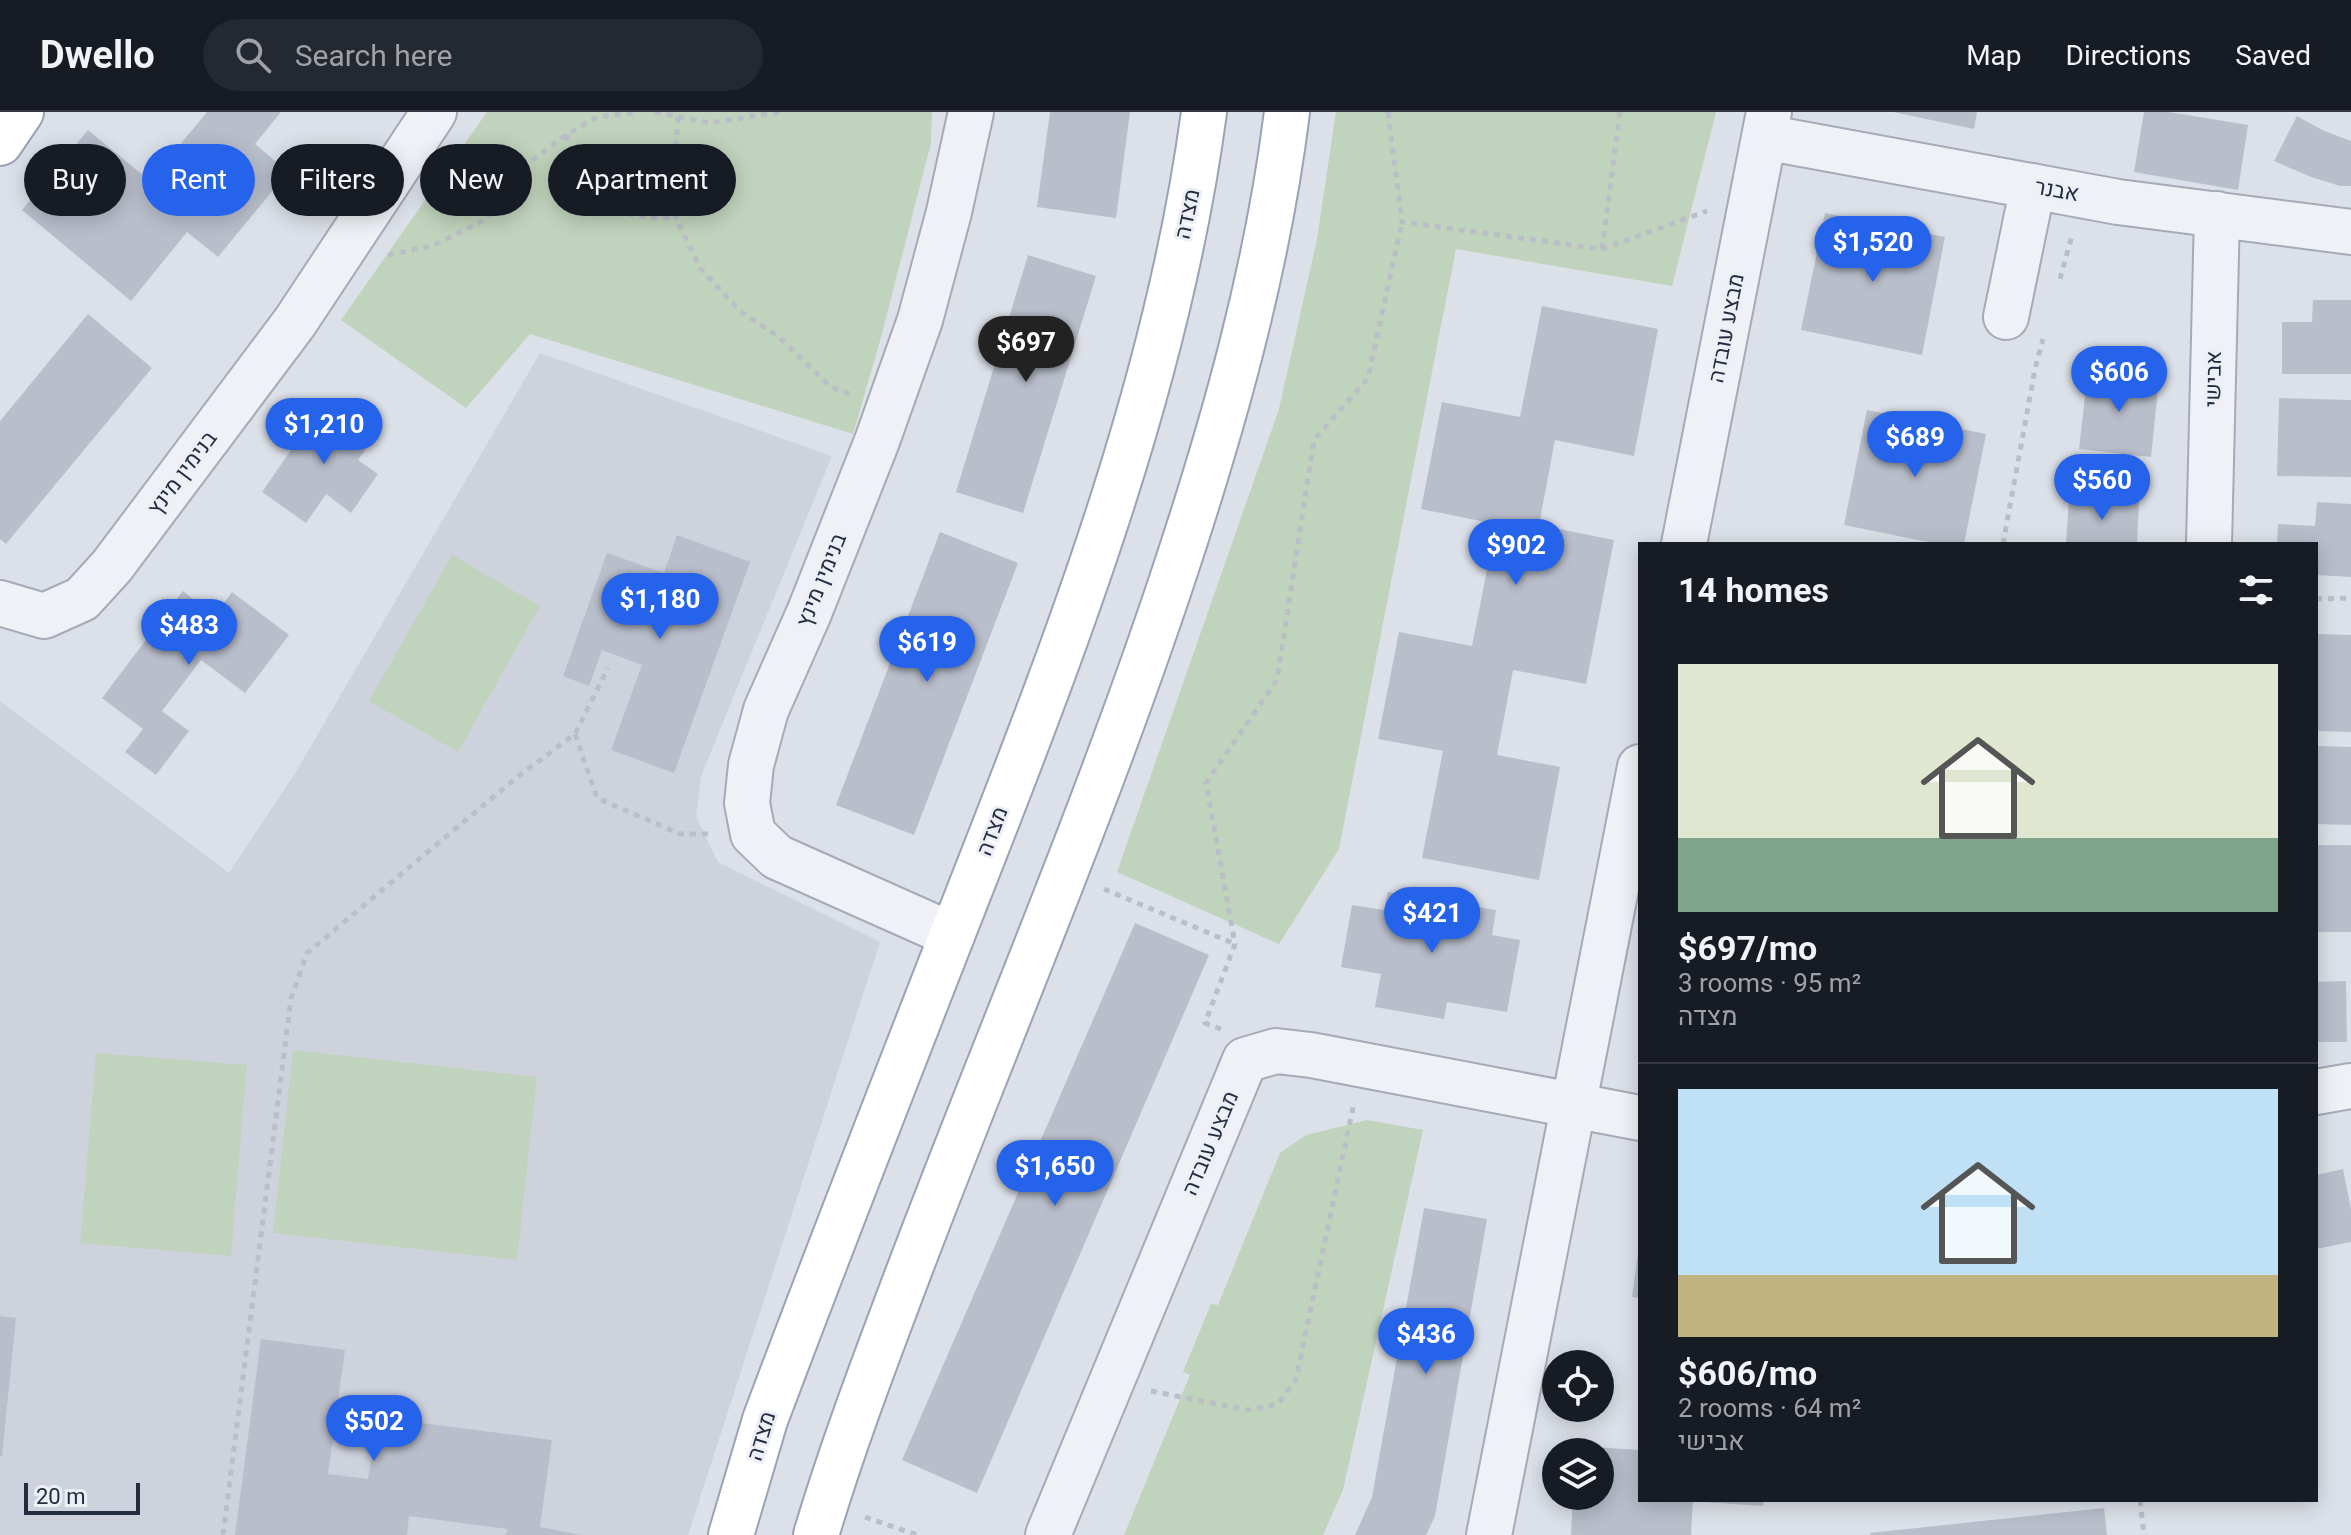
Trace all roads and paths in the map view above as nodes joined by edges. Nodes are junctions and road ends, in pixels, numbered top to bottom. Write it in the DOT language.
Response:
graph roads {
  1 [pos="21,112"];
  2 [pos="434,112"];
  3 [pos="638,112"];
  4 [pos="655,112"];
  5 [pos="780,112"];
  6 [pos="971,112"];
  7 [pos="1204,112"];
  8 [pos="1287,112"];
  9 [pos="1388,112"];
  10 [pos="1620,112"];
  11 [pos="678,117"];
  12 [pos="1767,124"];
  13 [pos="566,135"];
  14 [pos="0,143"];
  15 [pos="2033,186"];
  16 [pos="1753,194"];
  17 [pos="2083,195"];
  18 [pos="2217,214"];
  19 [pos="676,218"];
  20 [pos="1402,222"];
  21 [pos="2351,232"];
  22 [pos="343,249"];
  23 [pos="1602,249"];
  24 [pos="2059,282"];
  25 [pos="2026,321"];
  26 [pos="888,409"];
  27 [pos="1684,542"];
  28 [pos="2003,542"];
  29 [pos="2209,542"];
  30 [pos="2351,598"];
  31 [pos="2318,599"];
  32 [pos="0,603"];
  33 [pos="608,668"];
  34 [pos="575,734"];
  35 [pos="1638,777"];
  36 [pos="753,834"];
  37 [pos="1065,872"];
  38 [pos="952,935"];
  39 [pos="1235,944"];
  40 [pos="1276,1051"];
  41 [pos="1362,1065"];
  42 [pos="2351,1086"];
  43 [pos="2318,1092"];
  44 [pos="1573,1106"];
  45 [pos="1638,1118"];
  46 [pos="1111,1383"];
  47 [pos="2140,1502"];
  48 [pos="821,1519"];
  49 [pos="223,1535"];
  50 [pos="731,1535"];
  51 [pos="917,1535"];
  52 [pos="1048,1535"];
  53 [pos="1489,1535"];
  54 [pos="2144,1535"];
  1 -- 14 [label="main road"];
  2 -- 22 [label="street, בנימין מינץ"];
  3 -- 13 [label="path"];
  4 -- 11 [label="path"];
  5 -- 11 [label="path"];
  6 -- 26 [label="street, בנימין מינץ"];
  7 -- 38 [label="main road, מצדה"];
  8 -- 37 [label="main road"];
  9 -- 20 [label="path"];
  10 -- 23 [label="path"];
  11 -- 19 [label="path"];
  12 -- 15 [label="street, אבנר"];
  12 -- 16 [label="street, מבצע עובדה"];
  13 -- 19 [label="path"];
  13 -- 22 [label="path"];
  15 -- 17 [label="street, אבנר"];
  15 -- 25 [label="street"];
  16 -- 23 [label="path"];
  16 -- 27 [label="street, מבצע עובדה"];
  17 -- 18 [label="street, אבנר"];
  17 -- 24 [label="path"];
  18 -- 21 [label="street, אבנר"];
  18 -- 29 [label="street, אבישי"];
  19 -- 26 [label="path"];
  20 -- 23 [label="path"];
  20 -- 39 [label="path"];
  22 -- 32 [label="street, בנימין מינץ"];
  25 -- 28 [label="path"];
  26 -- 36 [label="street, בנימין מינץ"];
  30 -- 31 [label="path"];
  33 -- 34 [label="path"];
  34 -- 36 [label="path"];
  34 -- 49 [label="path"];
  35 -- 44 [label="street"];
  36 -- 38 [label="street"];
  37 -- 39 [label="path"];
  37 -- 48 [label="main road"];
  38 -- 50 [label="main road, מצדה"];
  39 -- 40 [label="path"];
  40 -- 41 [label="street"];
  40 -- 46 [label="street, מבצע עובדה"];
  41 -- 44 [label="street"];
  41 -- 46 [label="path"];
  42 -- 43 [label="street"];
  44 -- 45 [label="street"];
  44 -- 53 [label="street"];
  46 -- 52 [label="street, מבצע עובדה"];
  47 -- 54 [label="path"];
  48 -- 51 [label="path"];
}
